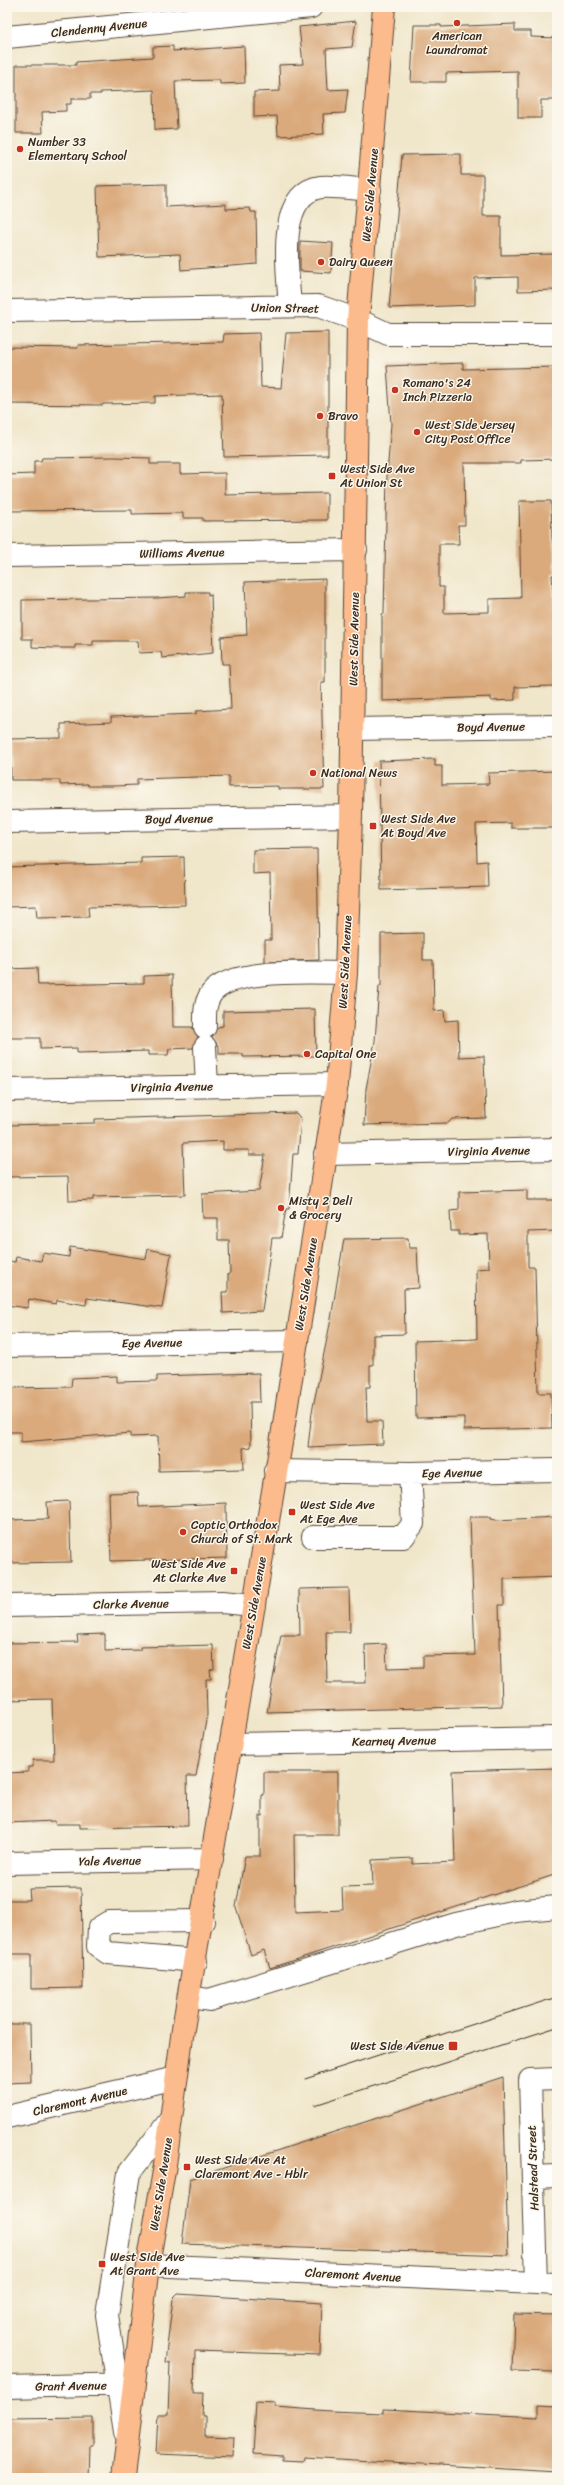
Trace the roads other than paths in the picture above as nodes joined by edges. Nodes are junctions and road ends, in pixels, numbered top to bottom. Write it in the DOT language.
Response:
graph roads {
  1 [pos="311,7"];
  2 [pos="384,7"];
  3 [pos="7,37"];
  4 [pos="370,190"];
  5 [pos="290,306"];
  6 [pos="7,311"];
  7 [pos="358,320"];
  8 [pos="557,334"];
  9 [pos="356,550"];
  10 [pos="7,556"];
  11 [pos="557,726"];
  12 [pos="352,730"];
  13 [pos="351,816"];
  14 [pos="7,822"];
  15 [pos="346,973"];
  16 [pos="337,1084"];
  17 [pos="207,1086"];
  18 [pos="7,1090"];
  19 [pos="557,1149"];
  20 [pos="325,1154"];
  21 [pos="297,1341"];
  22 [pos="7,1346"];
  23 [pos="557,1470"];
  24 [pos="276,1471"];
  25 [pos="410,1473"];
  26 [pos="314,1537"];
  27 [pos="254,1605"];
  28 [pos="7,1606"];
  29 [pos="557,1738"];
  30 [pos="231,1744"];
  31 [pos="212,1859"];
  32 [pos="7,1862"];
  33 [pos="557,1907"];
  34 [pos="203,1921"];
  35 [pos="196,1962"];
  36 [pos="190,1997"];
  37 [pos="176,2078"];
  38 [pos="557,2079"];
  39 [pos="7,2117"];
  40 [pos="171,2119"];
  41 [pos="557,2176"];
  42 [pos="533,2177"];
  43 [pos="148,2265"];
  44 [pos="547,2284"];
  45 [pos="127,2384"];
  46 [pos="7,2387"];
  47 [pos="124,2478"];
  1 -- 3 [label="street, Clendenny Avenue"];
  2 -- 4 [label="main road, West Side Avenue"];
  4 -- 5 [label="street"];
  4 -- 7 [label="main road, West Side Avenue"];
  5 -- 6 [label="street, Union Street"];
  5 -- 7 [label="street, Union Street"];
  7 -- 8 [label="street, Union Street"];
  7 -- 9 [label="main road, West Side Avenue"];
  9 -- 10 [label="street, Williams Avenue"];
  9 -- 12 [label="main road, West Side Avenue"];
  11 -- 12 [label="street, Boyd Avenue"];
  12 -- 13 [label="main road, West Side Avenue"];
  13 -- 14 [label="street, Boyd Avenue"];
  13 -- 15 [label="main road, West Side Avenue"];
  15 -- 16 [label="main road, West Side Avenue"];
  15 -- 17 [label="street"];
  16 -- 17 [label="street, Virginia Avenue"];
  16 -- 20 [label="main road, West Side Avenue"];
  17 -- 18 [label="street, Virginia Avenue"];
  19 -- 20 [label="street, Virginia Avenue"];
  20 -- 21 [label="main road, West Side Avenue"];
  21 -- 22 [label="street, Ege Avenue"];
  21 -- 24 [label="main road, West Side Avenue"];
  23 -- 25 [label="street, Ege Avenue"];
  24 -- 25 [label="street, Ege Avenue"];
  24 -- 27 [label="main road, West Side Avenue"];
  25 -- 26 [label="street"];
  27 -- 28 [label="street, Clarke Avenue"];
  27 -- 30 [label="main road, West Side Avenue"];
  29 -- 30 [label="street, Kearney Avenue"];
  30 -- 31 [label="main road, West Side Avenue"];
  31 -- 32 [label="street, Yale Avenue"];
  31 -- 34 [label="main road, West Side Avenue"];
  33 -- 36 [label="street"];
  34 -- 35 [label="main road, West Side Avenue"];
  34 -- 35 [label="street"];
  35 -- 36 [label="main road, West Side Avenue"];
  36 -- 37 [label="main road, West Side Avenue"];
  37 -- 39 [label="street, Claremont Avenue"];
  37 -- 40 [label="main road, West Side Avenue"];
  38 -- 42 [label="street, Halstead Street"];
  40 -- 43 [label="main road, West Side Avenue"];
  40 -- 45 [label="street"];
  41 -- 42 [label="street"];
  42 -- 44 [label="street, Halstead Street"];
  43 -- 44 [label="street, Claremont Avenue"];
  43 -- 45 [label="main road, West Side Avenue"];
  45 -- 46 [label="street, Grant Avenue"];
  45 -- 47 [label="main road, West Side Avenue"];
}
